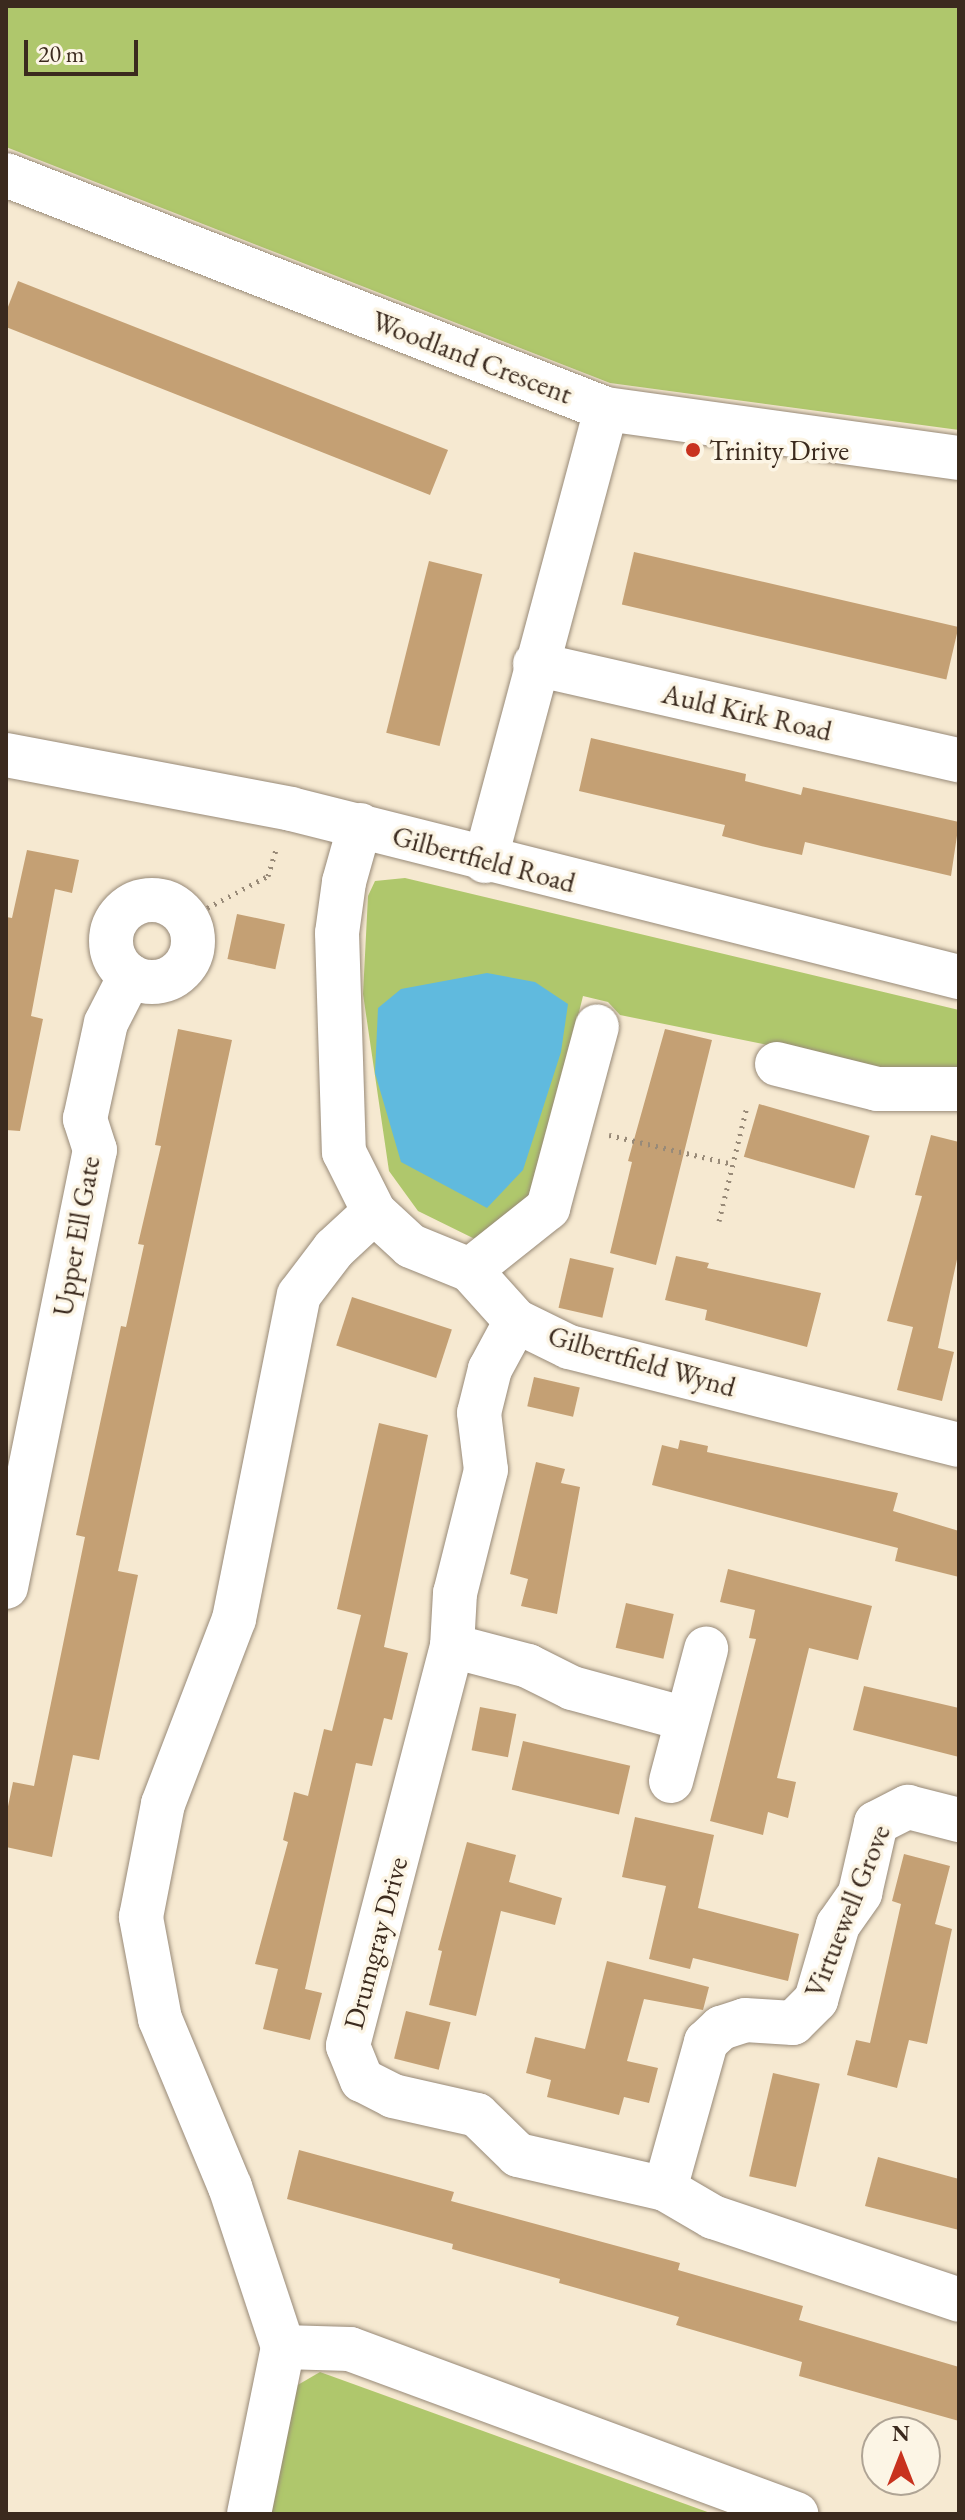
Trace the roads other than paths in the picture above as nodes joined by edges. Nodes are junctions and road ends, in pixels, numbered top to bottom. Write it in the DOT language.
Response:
graph roads {
  1 [pos="6,175"];
  2 [pos="606,409"];
  3 [pos="959,458"];
  4 [pos="535,664"];
  5 [pos="6,755"];
  6 [pos="959,760"];
  7 [pos="360,825"];
  8 [pos="485,861"];
  9 [pos="130,976"];
  10 [pos="959,977"];
  11 [pos="597,1027"];
  12 [pos="777,1064"];
  13 [pos="959,1089"];
  14 [pos="374,1212"];
  15 [pos="470,1270"];
  16 [pos="516,1321"];
  17 [pos="959,1445"];
  18 [pos="15,1500"];
  19 [pos="6,1587"];
  20 [pos="452,1646"];
  21 [pos="706,1649"];
  22 [pos="686,1719"];
  23 [pos="671,1781"];
  24 [pos="959,1820"];
  25 [pos="665,2189"];
  26 [pos="959,2300"];
  27 [pos="283,2347"];
  28 [pos="249,2514"];
  29 [pos="796,2514"];
  1 -- 2 [label="street, Woodland Crescent"];
  2 -- 3 [label="street, Woodland Crescent"];
  2 -- 4 [label="street"];
  4 -- 6 [label="street, Auld Kirk Road"];
  4 -- 8 [label="street"];
  5 -- 7 [label="street, Gilbertfield Road"];
  7 -- 8 [label="street, Gilbertfield Road"];
  7 -- 14 [label="street, Gilbertfield Wynd"];
  8 -- 10 [label="street, Gilbertfield Road"];
  9 -- 9 [label="street"];
  9 -- 18 [label="street, Upper Ell Gate"];
  11 -- 15 [label="street"];
  12 -- 13 [label="street"];
  14 -- 15 [label="street, Gilbertfield Wynd"];
  14 -- 27 [label="street"];
  15 -- 16 [label="street, Gilbertfield Wynd"];
  16 -- 17 [label="street, Gilbertfield Wynd"];
  16 -- 20 [label="street, Drumgray Drive"];
  18 -- 19 [label="street, Upper Ell Gate"];
  20 -- 22 [label="street"];
  20 -- 25 [label="street, Drumgray Drive"];
  21 -- 22 [label="street"];
  22 -- 23 [label="street"];
  24 -- 25 [label="street, Virtuewell Grove"];
  25 -- 26 [label="street, Drumgray Drive"];
  27 -- 28 [label="street"];
  27 -- 29 [label="street"];
}
